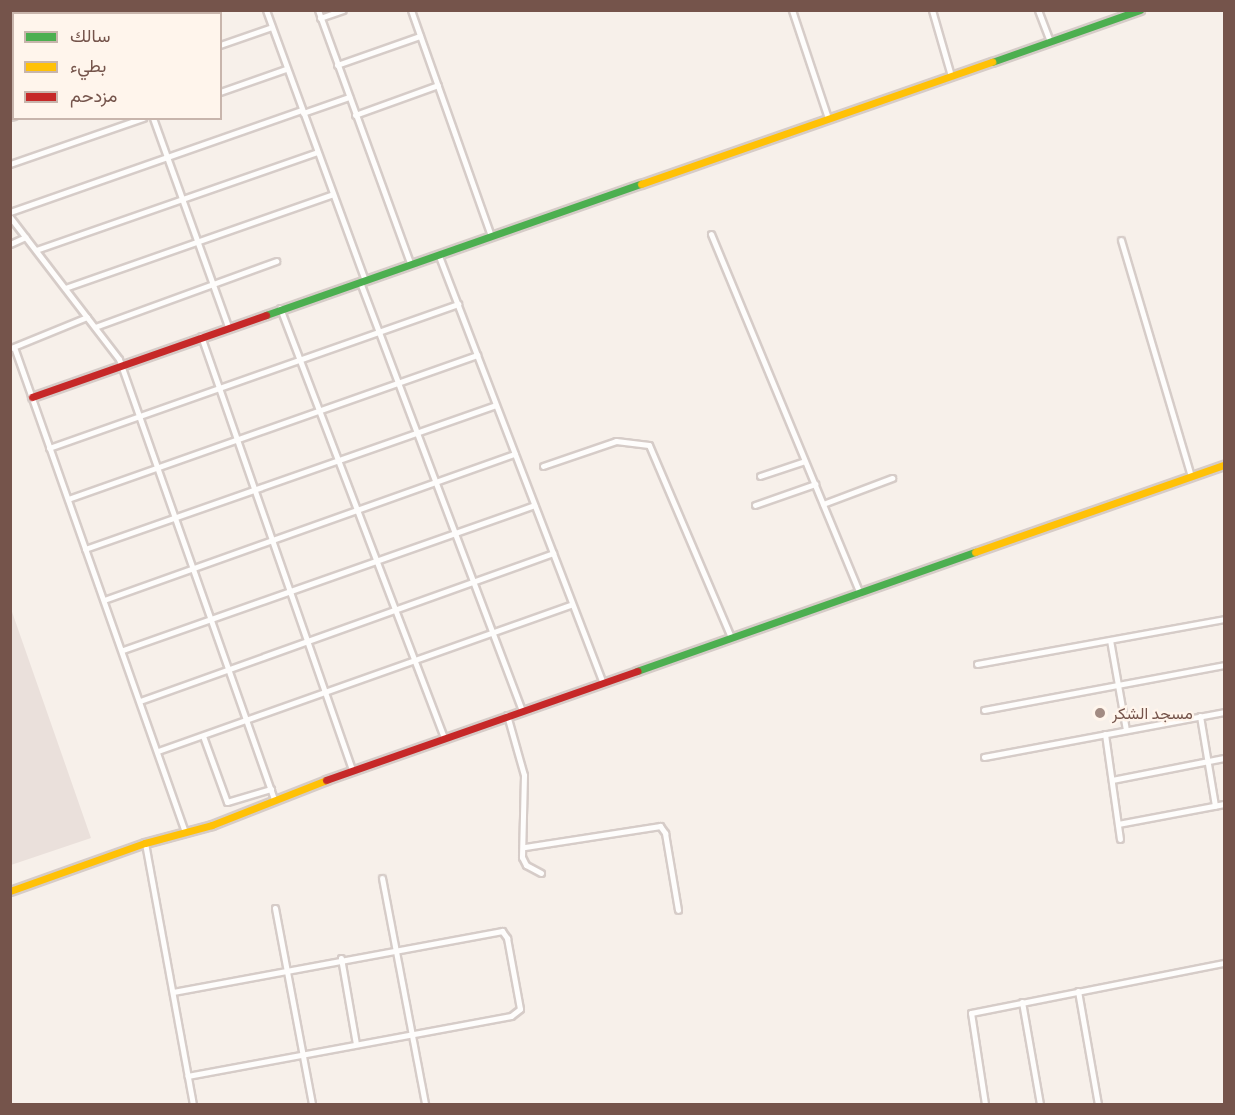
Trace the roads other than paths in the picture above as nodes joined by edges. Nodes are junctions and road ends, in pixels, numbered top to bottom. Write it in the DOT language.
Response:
graph roads {
  1 [pos="266,10"];
  2 [pos="318,10"];
  3 [pos="343,10"];
  4 [pos="411,10"];
  5 [pos="792,10"];
  6 [pos="932,10"];
  7 [pos="1038,10"];
  8 [pos="1140,10"];
  9 [pos="321,18"];
  10 [pos="272,27"];
  11 [pos="420,36"];
  12 [pos="1050,42"];
  13 [pos="222,44"];
  14 [pos="337,65"];
  15 [pos="286,69"];
  16 [pos="951,76"];
  17 [pos="438,85"];
  18 [pos="222,91"];
  19 [pos="349,98"];
  20 [pos="302,112"];
  21 [pos="355,115"];
  22 [pos="828,118"];
  23 [pos="137,120"];
  24 [pos="154,120"];
  25 [pos="317,152"];
  26 [pos="167,158"];
  27 [pos="10,164"];
  28 [pos="333,194"];
  29 [pos="182,199"];
  30 [pos="10,214"];
  31 [pos="711,234"];
  32 [pos="491,236"];
  33 [pos="26,237"];
  34 [pos="1121,240"];
  35 [pos="198,241"];
  36 [pos="10,244"];
  37 [pos="36,250"];
  38 [pos="439,256"];
  39 [pos="276,261"];
  40 [pos="411,265"];
  41 [pos="362,281"];
  42 [pos="213,284"];
  43 [pos="65,288"];
  44 [pos="458,304"];
  45 [pos="280,308"];
  46 [pos="87,317"];
  47 [pos="228,326"];
  48 [pos="95,327"];
  49 [pos="379,332"];
  50 [pos="201,336"];
  51 [pos="12,347"];
  52 [pos="477,354"];
  53 [pos="299,360"];
  54 [pos="122,365"];
  55 [pos="398,382"];
  56 [pos="219,388"];
  57 [pos="32,398"];
  58 [pos="496,405"];
  59 [pos="318,410"];
  60 [pos="140,416"];
  61 [pos="417,432"];
  62 [pos="237,439"];
  63 [pos="50,448"];
  64 [pos="515,454"];
  65 [pos="338,460"];
  66 [pos="806,461"];
  67 [pos="1224,465"];
  68 [pos="543,466"];
  69 [pos="158,467"];
  70 [pos="759,476"];
  71 [pos="1191,476"];
  72 [pos="892,478"];
  73 [pos="436,482"];
  74 [pos="815,484"];
  75 [pos="254,489"];
  76 [pos="68,499"];
  77 [pos="823,504"];
  78 [pos="755,505"];
  79 [pos="534,506"];
  80 [pos="357,510"];
  81 [pos="176,517"];
  82 [pos="455,534"];
  83 [pos="272,538"];
  84 [pos="85,549"];
  85 [pos="553,553"];
  86 [pos="376,561"];
  87 [pos="193,567"];
  88 [pos="473,582"];
  89 [pos="292,591"];
  90 [pos="860,593"];
  91 [pos="104,600"];
  92 [pos="572,604"];
  93 [pos="395,610"];
  94 [pos="211,618"];
  95 [pos="1224,619"];
  96 [pos="493,634"];
  97 [pos="731,637"];
  98 [pos="308,639"];
  99 [pos="1110,640"];
  100 [pos="123,650"];
  101 [pos="415,661"];
  102 [pos="977,664"];
  103 [pos="1224,665"];
  104 [pos="229,669"];
  105 [pos="602,681"];
  106 [pos="1118,685"];
  107 [pos="326,692"];
  108 [pos="140,701"];
  109 [pos="522,710"];
  110 [pos="984,710"];
  111 [pos="1224,712"];
  112 [pos="507,715"];
  113 [pos="1200,716"];
  114 [pos="247,720"];
  115 [pos="1126,730"];
  116 [pos="1105,734"];
  117 [pos="203,736"];
  118 [pos="444,737"];
  119 [pos="158,751"];
  120 [pos="984,757"];
  121 [pos="1224,758"];
  122 [pos="1208,761"];
  123 [pos="352,770"];
  124 [pos="1112,780"];
  125 [pos="271,789"];
  126 [pos="274,798"];
  127 [pos="1224,804"];
  128 [pos="1215,806"];
  129 [pos="1118,824"];
  130 [pos="185,832"];
  131 [pos="1120,839"];
  132 [pos="144,843"];
  133 [pos="525,847"];
  134 [pos="541,873"];
  135 [pos="382,878"];
  136 [pos="10,891"];
  137 [pos="275,908"];
  138 [pos="678,910"];
  139 [pos="395,948"];
  140 [pos="342,958"];
  141 [pos="1224,963"];
  142 [pos="287,969"];
  143 [pos="1078,991"];
  144 [pos="173,992"];
  145 [pos="1022,1002"];
  146 [pos="411,1033"];
  147 [pos="356,1044"];
  148 [pos="303,1053"];
  149 [pos="188,1076"];
  150 [pos="193,1104"];
  151 [pos="312,1104"];
  152 [pos="425,1104"];
  153 [pos="985,1104"];
  154 [pos="1040,1104"];
  155 [pos="1098,1104"];
  1 -- 10 [label="street"];
  2 -- 9 [label="street"];
  3 -- 9 [label="street"];
  4 -- 11 [label="street"];
  5 -- 22 [label="street"];
  6 -- 16 [label="street"];
  7 -- 12 [label="street"];
  8 -- 12 [label="street"];
  9 -- 14 [label="street"];
  10 -- 13 [label="street"];
  10 -- 15 [label="street"];
  11 -- 14 [label="street"];
  11 -- 17 [label="street"];
  12 -- 16 [label="street"];
  14 -- 19 [label="street"];
  15 -- 18 [label="street"];
  15 -- 20 [label="street"];
  16 -- 22 [label="street"];
  17 -- 21 [label="street"];
  17 -- 32 [label="street"];
  19 -- 20 [label="street"];
  19 -- 21 [label="street"];
  20 -- 25 [label="street"];
  20 -- 26 [label="street"];
  21 -- 40 [label="street"];
  22 -- 32 [label="street"];
  23 -- 27 [label="street"];
  24 -- 26 [label="street"];
  25 -- 28 [label="street"];
  25 -- 29 [label="street"];
  26 -- 29 [label="street"];
  26 -- 30 [label="street"];
  28 -- 35 [label="street"];
  28 -- 41 [label="street"];
  29 -- 35 [label="street"];
  29 -- 37 [label="street"];
  30 -- 33 [label="street"];
  31 -- 66 [label="street"];
  32 -- 38 [label="street"];
  33 -- 36 [label="street"];
  33 -- 37 [label="street"];
  34 -- 71 [label="street"];
  35 -- 42 [label="street"];
  35 -- 43 [label="street"];
  37 -- 43 [label="street"];
  38 -- 40 [label="street"];
  38 -- 44 [label="street"];
  39 -- 42 [label="street"];
  40 -- 41 [label="street"];
  41 -- 45 [label="street"];
  41 -- 49 [label="street"];
  42 -- 47 [label="street"];
  42 -- 48 [label="street"];
  43 -- 46 [label="street"];
  44 -- 49 [label="street"];
  44 -- 52 [label="street"];
  45 -- 47 [label="street"];
  45 -- 53 [label="street"];
  46 -- 48 [label="street"];
  46 -- 51 [label="street"];
  47 -- 50 [label="street"];
  48 -- 54 [label="street"];
  49 -- 53 [label="street"];
  49 -- 55 [label="street"];
  50 -- 54 [label="street"];
  50 -- 56 [label="street"];
  51 -- 57 [label="street"];
  52 -- 55 [label="street"];
  52 -- 58 [label="street"];
  53 -- 56 [label="street"];
  53 -- 59 [label="street"];
  54 -- 57 [label="street"];
  54 -- 60 [label="street"];
  55 -- 59 [label="street"];
  55 -- 61 [label="street"];
  56 -- 60 [label="street"];
  56 -- 62 [label="street"];
  57 -- 63 [label="street"];
  58 -- 61 [label="street"];
  58 -- 64 [label="street"];
  59 -- 62 [label="street"];
  59 -- 65 [label="street"];
  60 -- 63 [label="street"];
  60 -- 69 [label="street"];
  61 -- 65 [label="street"];
  61 -- 73 [label="street"];
  62 -- 69 [label="street"];
  62 -- 75 [label="street"];
  63 -- 76 [label="street"];
  64 -- 73 [label="street"];
  64 -- 79 [label="street"];
  65 -- 75 [label="street"];
  65 -- 80 [label="street"];
  66 -- 70 [label="street"];
  66 -- 74 [label="street"];
  67 -- 71 [label="street"];
  68 -- 97 [label="street"];
  69 -- 76 [label="street"];
  69 -- 81 [label="street"];
  71 -- 90 [label="street"];
  72 -- 77 [label="street"];
  73 -- 80 [label="street"];
  73 -- 82 [label="street"];
  74 -- 77 [label="street"];
  74 -- 78 [label="street"];
  75 -- 81 [label="street"];
  75 -- 83 [label="street"];
  76 -- 84 [label="street"];
  77 -- 90 [label="street"];
  79 -- 82 [label="street"];
  79 -- 85 [label="street"];
  80 -- 83 [label="street"];
  80 -- 86 [label="street"];
  81 -- 84 [label="street"];
  81 -- 87 [label="street"];
  82 -- 86 [label="street"];
  82 -- 88 [label="street"];
  83 -- 87 [label="street"];
  83 -- 89 [label="street"];
  84 -- 91 [label="street"];
  85 -- 88 [label="street"];
  85 -- 92 [label="street"];
  86 -- 89 [label="street"];
  86 -- 93 [label="street"];
  87 -- 91 [label="street"];
  87 -- 94 [label="street"];
  88 -- 93 [label="street"];
  88 -- 96 [label="street"];
  89 -- 94 [label="street"];
  89 -- 98 [label="street"];
  90 -- 97 [label="street"];
  91 -- 100 [label="street"];
  92 -- 96 [label="street"];
  92 -- 105 [label="street"];
  93 -- 98 [label="street"];
  93 -- 101 [label="street"];
  94 -- 100 [label="street"];
  94 -- 104 [label="street"];
  95 -- 99 [label="street"];
  96 -- 101 [label="street"];
  96 -- 109 [label="street"];
  97 -- 105 [label="street"];
  98 -- 104 [label="street"];
  98 -- 107 [label="street"];
  99 -- 102 [label="street"];
  99 -- 106 [label="street"];
  100 -- 108 [label="street"];
  101 -- 107 [label="street"];
  101 -- 118 [label="street"];
  103 -- 106 [label="street"];
  104 -- 108 [label="street"];
  104 -- 114 [label="street"];
  105 -- 109 [label="street"];
  106 -- 110 [label="street"];
  106 -- 115 [label="street"];
  107 -- 114 [label="street"];
  107 -- 123 [label="street"];
  108 -- 119 [label="street"];
  109 -- 112 [label="street"];
  111 -- 113 [label="street"];
  112 -- 118 [label="street"];
  112 -- 133 [label="street"];
  113 -- 115 [label="street"];
  113 -- 122 [label="street"];
  114 -- 117 [label="street"];
  114 -- 125 [label="street"];
  115 -- 116 [label="street"];
  116 -- 120 [label="street"];
  116 -- 124 [label="street"];
  117 -- 119 [label="street"];
  117 -- 125 [label="street"];
  118 -- 123 [label="street"];
  119 -- 130 [label="street"];
  121 -- 122 [label="street"];
  122 -- 124 [label="street"];
  122 -- 128 [label="street"];
  123 -- 126 [label="street"];
  124 -- 129 [label="street"];
  125 -- 126 [label="street"];
  126 -- 130 [label="street"];
  127 -- 128 [label="street"];
  128 -- 129 [label="street"];
  129 -- 131 [label="street"];
  130 -- 132 [label="street"];
  132 -- 136 [label="street"];
  132 -- 144 [label="street"];
  133 -- 134 [label="street"];
  133 -- 138 [label="street"];
  135 -- 139 [label="street"];
  137 -- 142 [label="street"];
  139 -- 140 [label="street"];
  139 -- 146 [label="street"];
  139 -- 146 [label="street"];
  140 -- 142 [label="street"];
  140 -- 147 [label="street"];
  141 -- 143 [label="street"];
  142 -- 144 [label="street"];
  142 -- 148 [label="street"];
  143 -- 145 [label="street"];
  143 -- 155 [label="street"];
  144 -- 149 [label="street"];
  145 -- 153 [label="street"];
  145 -- 154 [label="street"];
  146 -- 147 [label="street"];
  146 -- 152 [label="street"];
  147 -- 148 [label="street"];
  148 -- 149 [label="street"];
  148 -- 151 [label="street"];
  149 -- 150 [label="street"];
}
